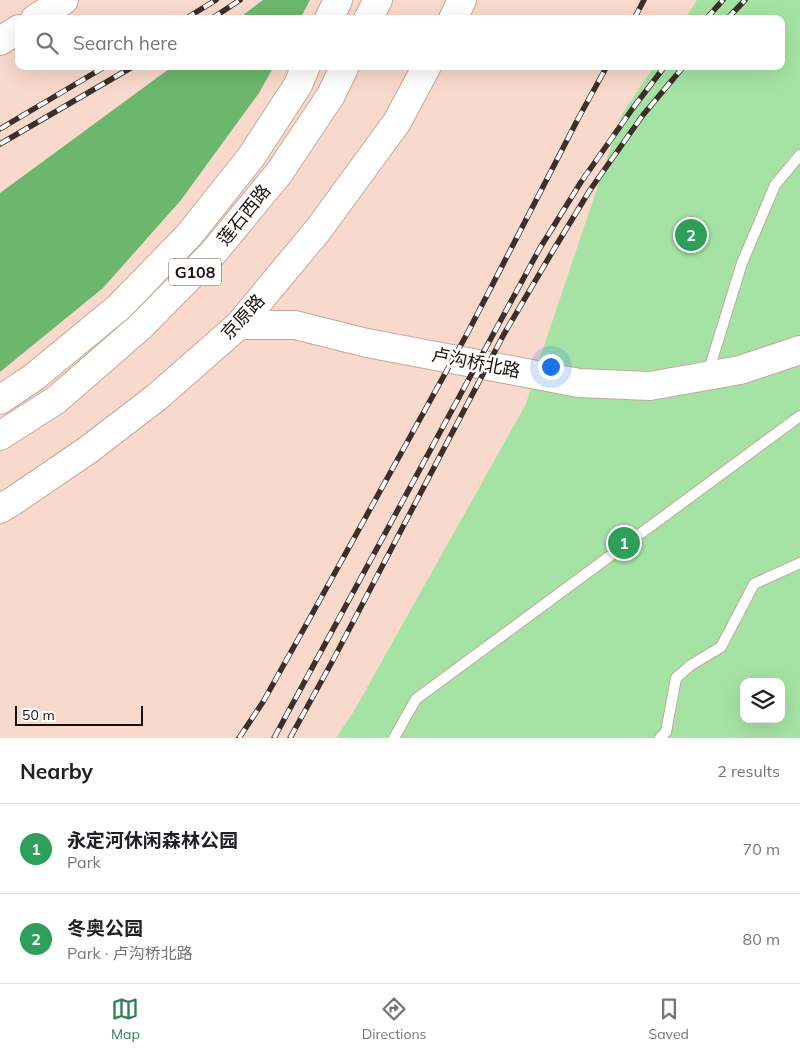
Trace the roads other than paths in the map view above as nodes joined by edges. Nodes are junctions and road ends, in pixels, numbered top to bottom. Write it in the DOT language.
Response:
graph roads {
  1 [pos="64,0"];
  2 [pos="338,0"];
  3 [pos="378,0"];
  4 [pos="462,0"];
  5 [pos="41,15"];
  6 [pos="331,15"];
  7 [pos="370,15"];
  8 [pos="455,15"];
  9 [pos="15,32"];
  10 [pos="0,41"];
  11 [pos="304,70"];
  12 [pos="343,70"];
  13 [pos="425,70"];
  14 [pos="800,155"];
  15 [pos="239,325"];
  16 [pos="800,350"];
  17 [pos="708,376"];
  18 [pos="0,400"];
  19 [pos="800,416"];
  20 [pos="0,436"];
  21 [pos="0,509"];
  22 [pos="800,563"];
  23 [pos="394,738"];
  24 [pos="660,738"];
  1 -- 5 [label="main road"];
  2 -- 6 [label="main road"];
  3 -- 7 [label="main road"];
  4 -- 8 [label="main road"];
  9 -- 10 [label="main road"];
  11 -- 18 [label="main road, 莲石西路 / G108"];
  12 -- 20 [label="main road, 莲石西路 / G108"];
  13 -- 15 [label="main road, 京原路"];
  14 -- 17 [label="lane"];
  15 -- 17 [label="main road, 卢沟桥北路"];
  15 -- 21 [label="main road, 京原路"];
  16 -- 17 [label="main road, 卢沟桥北路"];
  19 -- 23 [label="lane"];
  22 -- 24 [label="lane"];
}
